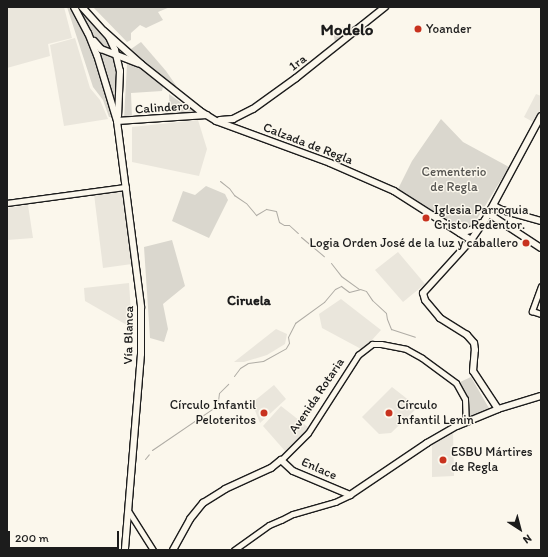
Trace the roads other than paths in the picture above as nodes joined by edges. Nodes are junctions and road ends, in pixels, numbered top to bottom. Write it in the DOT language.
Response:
graph roads {
  1 [pos="74,7"];
  2 [pos="82,7"];
  3 [pos="384,7"];
  4 [pos="104,31"];
  5 [pos="88,33"];
  6 [pos="117,55"];
  7 [pos="130,60"];
  8 [pos="141,64"];
  9 [pos="119,67"];
  10 [pos="208,116"];
  11 [pos="541,116"];
  12 [pos="216,120"];
  13 [pos="117,121"];
  14 [pos="126,187"];
  15 [pos="7,203"];
  16 [pos="494,206"];
  17 [pos="486,219"];
  18 [pos="498,220"];
  19 [pos="541,221"];
  20 [pos="460,233"];
  21 [pos="471,240"];
  22 [pos="541,248"];
  23 [pos="541,286"];
  24 [pos="541,314"];
  25 [pos="541,396"];
  26 [pos="498,409"];
  27 [pos="465,414"];
  28 [pos="466,422"];
  29 [pos="457,426"];
  30 [pos="281,460"];
  31 [pos="271,468"];
  32 [pos="293,471"];
  33 [pos="350,495"];
  34 [pos="129,512"];
  35 [pos="126,550"];
  36 [pos="153,550"];
  37 [pos="173,550"];
  38 [pos="234,550"];
  1 -- 5 [label="main road, Vía Blanca"];
  2 -- 4 [label="main road, Vía Blanca"];
  3 -- 12 [label="main road, 1ra"];
  4 -- 6 [label="main road, Vía Blanca"];
  4 -- 8 [label="main road, Calzada de Regla"];
  5 -- 6 [label="main road"];
  5 -- 13 [label="main road, Vía Blanca"];
  6 -- 7 [label="main road"];
  6 -- 9 [label="main road, Vía Blanca"];
  7 -- 8 [label="main road"];
  7 -- 9 [label="main road"];
  8 -- 10 [label="main road, Calzada de Regla"];
  9 -- 13 [label="main road, Vía Blanca"];
  10 -- 12 [label="main road, Calzada de Regla"];
  10 -- 13 [label="main road, Calindero"];
  11 -- 16 [label="main road"];
  12 -- 20 [label="main road, Calzada de Regla"];
  13 -- 14 [label="main road, Vía Blanca"];
  14 -- 15 [label="street"];
  14 -- 34 [label="main road, Vía Blanca"];
  16 -- 17 [label="main road"];
  16 -- 19 [label="main road"];
  17 -- 18 [label="main road"];
  17 -- 18 [label="main road"];
  17 -- 20 [label="main road"];
  17 -- 21 [label="main road"];
  18 -- 22 [label="main road"];
  20 -- 21 [label="main road, Calzada de Regla"];
  21 -- 26 [label="main road"];
  23 -- 24 [label="street"];
  25 -- 26 [label="main road"];
  26 -- 28 [label="main road"];
  27 -- 28 [label="street"];
  27 -- 29 [label="street"];
  27 -- 30 [label="street, Avenida Rotaria"];
  28 -- 29 [label="main road"];
  29 -- 33 [label="main road"];
  30 -- 31 [label="main road, Avenida Rotaria"];
  30 -- 32 [label="main road, Enlace"];
  31 -- 32 [label="main road"];
  31 -- 37 [label="main road, Avenida Rotaria"];
  32 -- 33 [label="main road, Enlace"];
  33 -- 38 [label="street"];
  34 -- 35 [label="main road, Vía Blanca"];
  34 -- 36 [label="street"];
}
